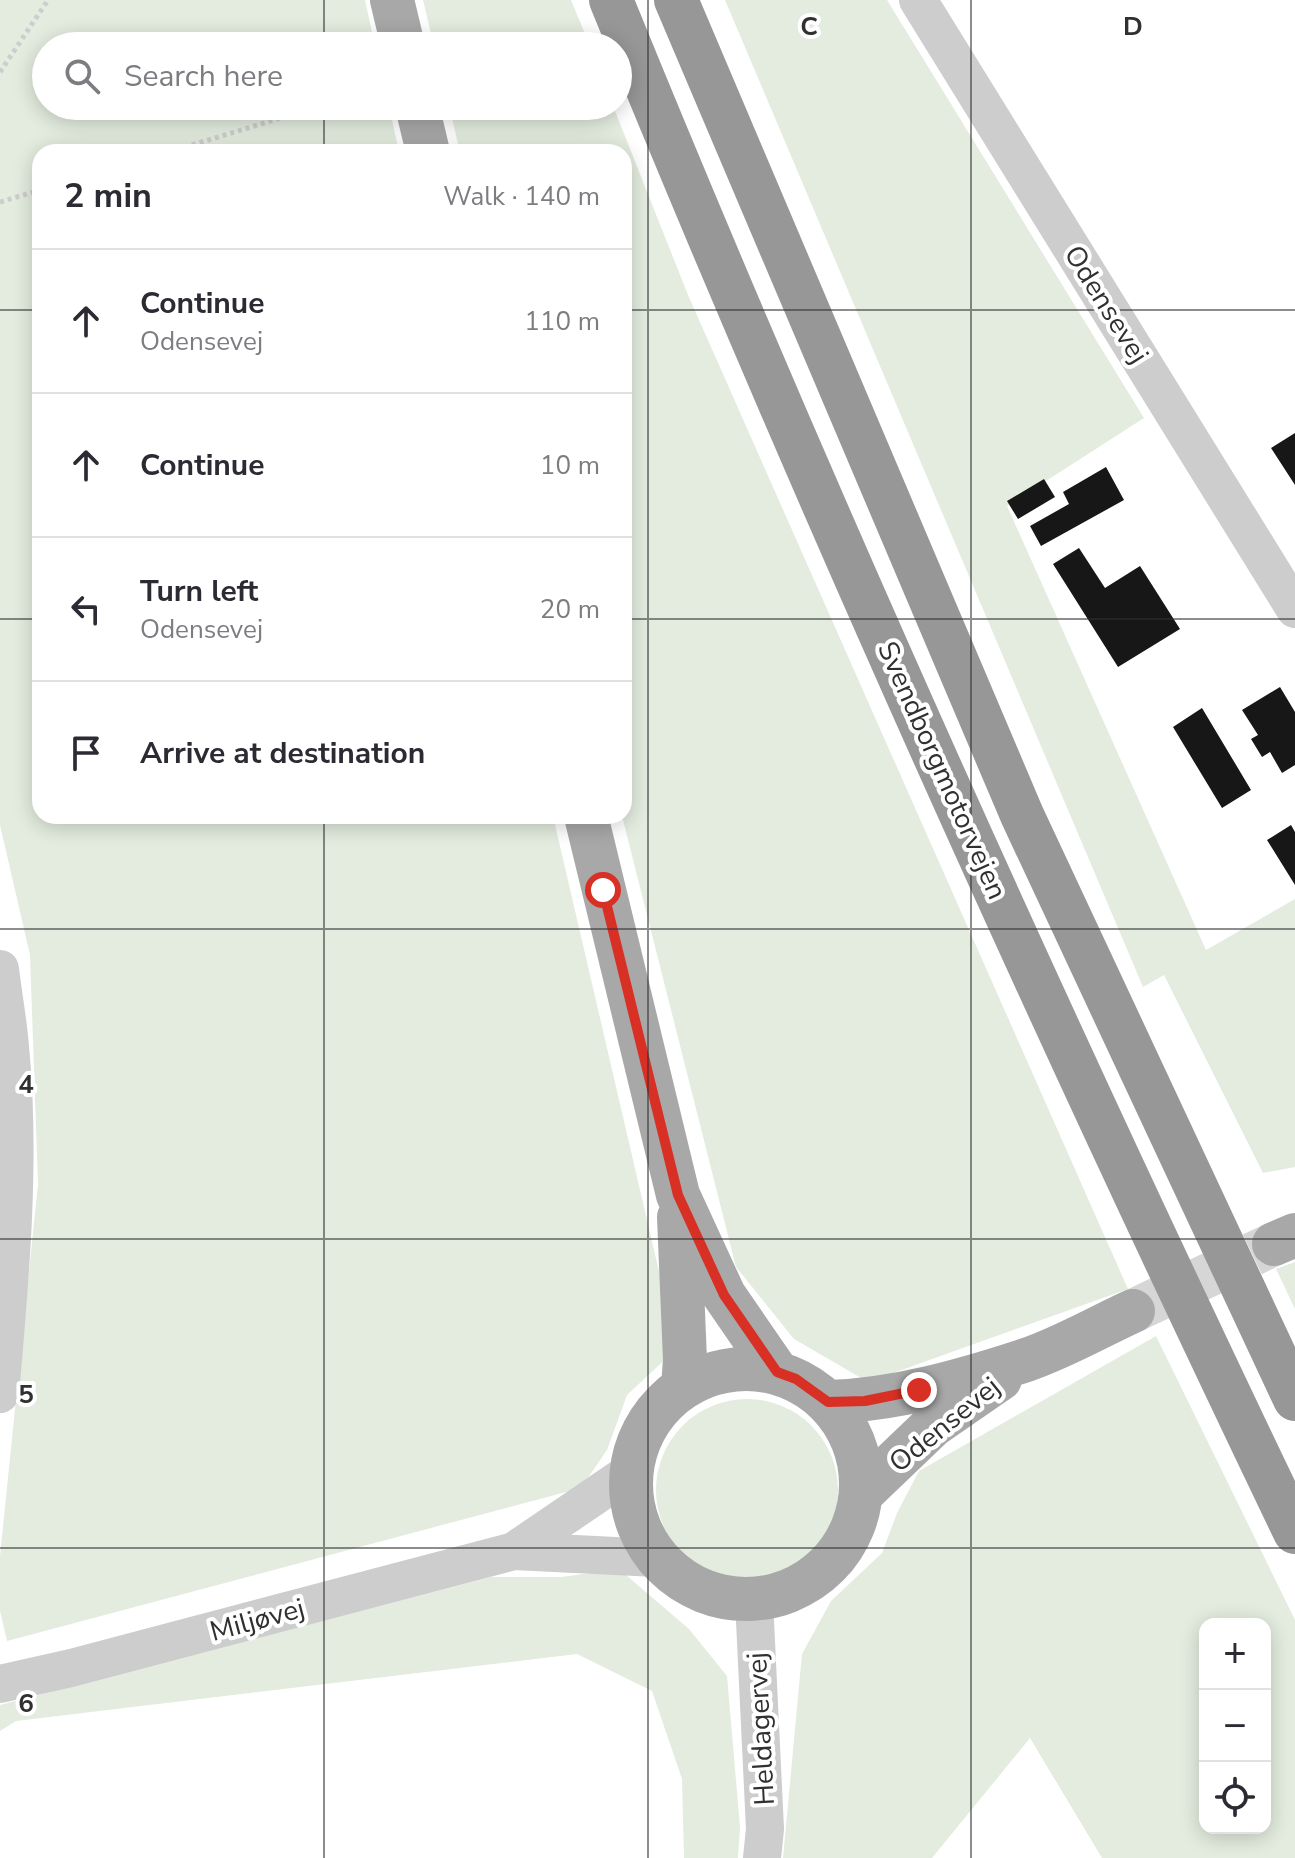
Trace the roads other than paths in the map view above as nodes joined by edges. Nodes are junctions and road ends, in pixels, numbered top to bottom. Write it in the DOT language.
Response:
graph roads {
  1 [pos="392,0"];
  2 [pos="611,0"];
  3 [pos="676,0"];
  4 [pos="918,0"];
  5 [pos="400,32"];
  6 [pos="624,32"];
  7 [pos="632,52"];
  8 [pos="420,120"];
  9 [pos="426,144"];
  10 [pos="1295,609"];
  11 [pos="588,824"];
  12 [pos="0,969"];
  13 [pos="678,1195"];
  14 [pos="1133,1311"];
  15 [pos="1028,1359"];
  16 [pos="777,1372"];
  17 [pos="683,1387"];
  18 [pos="0,1394"];
  19 [pos="1295,1399"];
  20 [pos="828,1402"];
  21 [pos="630,1472"];
  22 [pos="862,1493"];
  23 [pos="1295,1532"];
  24 [pos="514,1551"];
  25 [pos="656,1558"];
  26 [pos="754,1600"];
  27 [pos="0,1684"];
  28 [pos="762,1858"];
  1 -- 5 [label="main road"];
  2 -- 6 [label="highway, Svendborgmotorvejen"];
  3 -- 19 [label="highway, Svendborgmotorvejen"];
  4 -- 10 [label="street, Odensevej"];
  7 -- 23 [label="highway, Svendborgmotorvejen"];
  8 -- 9 [label="main road"];
  11 -- 13 [label="main road"];
  12 -- 18 [label="street"];
  13 -- 16 [label="main road"];
  13 -- 17 [label="main road"];
  14 -- 15 [label="main road, Odensevej"];
  15 -- 20 [label="main road, Odensevej"];
  15 -- 22 [label="main road, Odensevej"];
  16 -- 17 [label="main road"];
  16 -- 20 [label="main road"];
  17 -- 21 [label="main road"];
  20 -- 22 [label="main road"];
  21 -- 24 [label="street, Miljøvej"];
  21 -- 25 [label="main road"];
  22 -- 26 [label="main road"];
  24 -- 25 [label="street, Miljøvej"];
  24 -- 27 [label="street, Miljøvej"];
  25 -- 26 [label="main road"];
  26 -- 28 [label="street, Heldagervej"];
}
